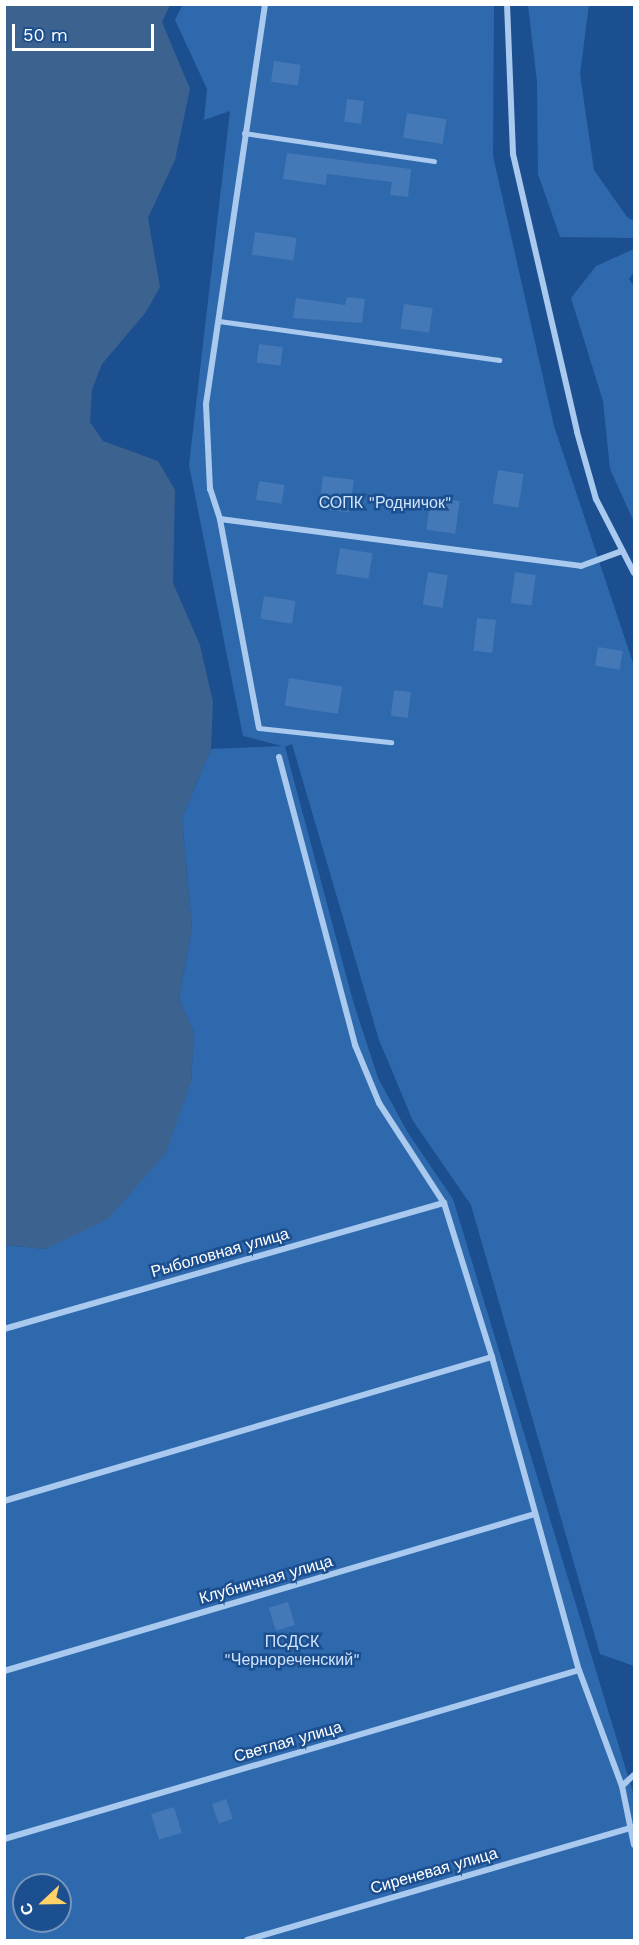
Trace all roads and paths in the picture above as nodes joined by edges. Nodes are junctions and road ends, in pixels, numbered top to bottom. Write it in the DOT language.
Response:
graph roads {
  1 [pos="265,4"];
  2 [pos="507,4"];
  3 [pos="244,133"];
  4 [pos="434,161"];
  5 [pos="219,321"];
  6 [pos="499,360"];
  7 [pos="220,519"];
  8 [pos="622,551"];
  9 [pos="634,573"];
  10 [pos="259,728"];
  11 [pos="391,742"];
  12 [pos="279,757"];
  13 [pos="444,1203"];
  14 [pos="4,1329"];
  15 [pos="492,1357"];
  16 [pos="4,1501"];
  17 [pos="535,1514"];
  18 [pos="579,1670"];
  19 [pos="4,1671"];
  20 [pos="634,1775"];
  21 [pos="622,1786"];
  22 [pos="629,1828"];
  23 [pos="4,1839"];
  24 [pos="634,1845"];
  25 [pos="247,1941"];
  1 -- 3 [label="street"];
  2 -- 8 [label="street"];
  3 -- 4 [label="lane"];
  3 -- 5 [label="street"];
  5 -- 6 [label="lane"];
  5 -- 7 [label="street"];
  7 -- 8 [label="street"];
  7 -- 10 [label="street"];
  8 -- 9 [label="street"];
  10 -- 11 [label="lane"];
  12 -- 13 [label="street"];
  13 -- 14 [label="street, Рыболовная улица"];
  13 -- 15 [label="street"];
  15 -- 16 [label="street"];
  15 -- 17 [label="street"];
  17 -- 18 [label="street"];
  17 -- 19 [label="street, Клубничная улица"];
  18 -- 21 [label="street"];
  18 -- 23 [label="street, Светлая улица"];
  20 -- 21 [label="street"];
  21 -- 22 [label="street"];
  22 -- 24 [label="street"];
  22 -- 25 [label="street, Сиреневая улица"];
}
